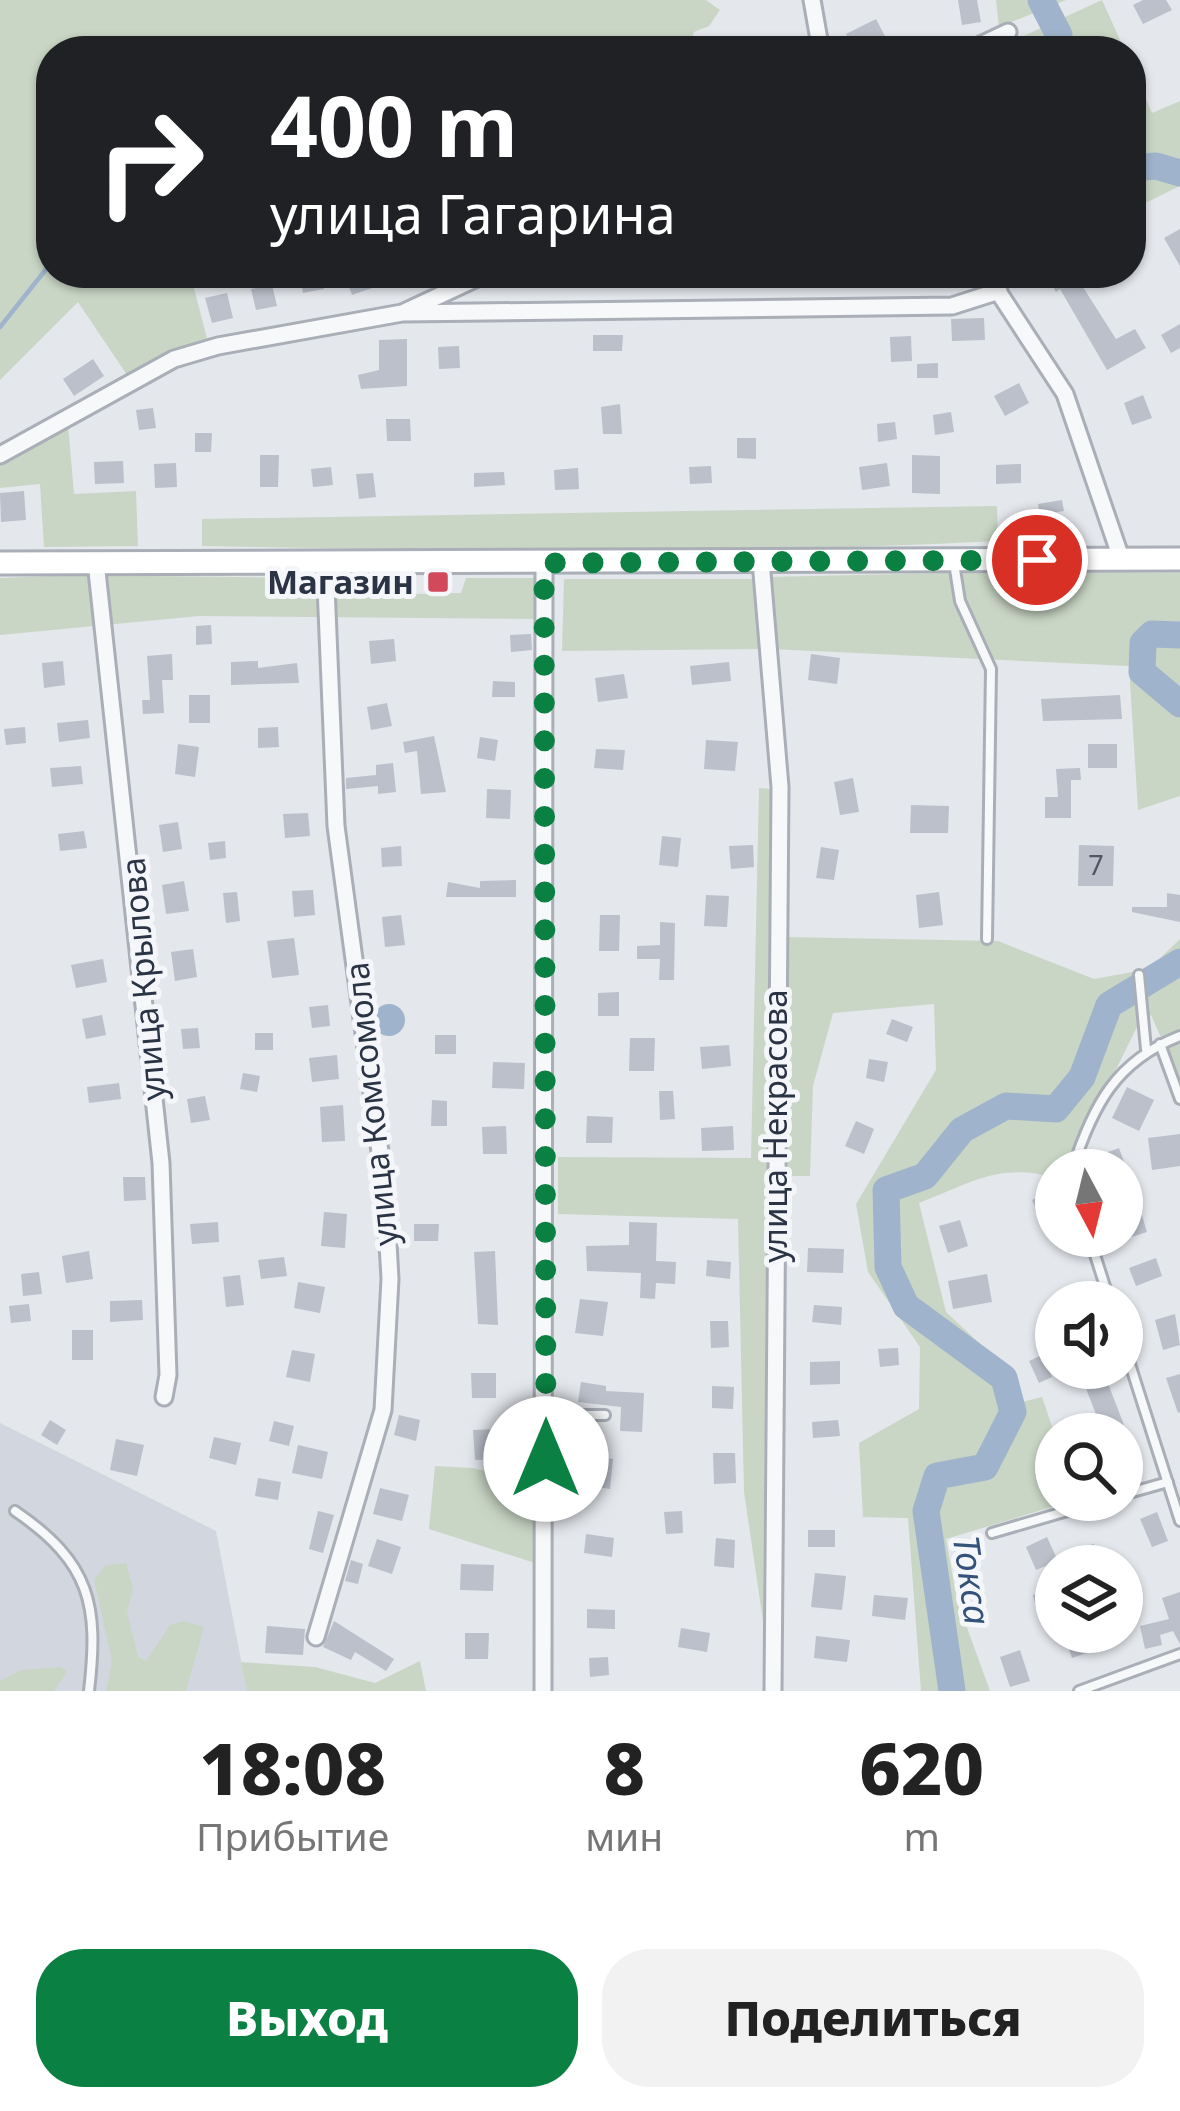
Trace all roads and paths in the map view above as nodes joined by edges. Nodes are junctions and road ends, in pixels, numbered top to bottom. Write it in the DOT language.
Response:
graph roads {
  1 [pos="812,0"];
  2 [pos="1008,32"];
  3 [pos="818,36"];
  4 [pos="1000,36"];
  5 [pos="456,288"];
  6 [pos="997,288"];
  7 [pos="999,291"];
  8 [pos="402,313"];
  9 [pos="0,455"];
  10 [pos="1121,558"];
  11 [pos="1180,559"];
  12 [pos="761,561"];
  13 [pos="96,562"];
  14 [pos="325,562"];
  15 [pos="954,562"];
  16 [pos="0,563"];
  17 [pos="544,563"];
  18 [pos="987,939"];
  19 [pos="1139,975"];
  20 [pos="1180,1036"];
  21 [pos="1160,1044"];
  22 [pos="1146,1048"];
  23 [pos="1180,1099"];
  24 [pos="1082,1149"];
  25 [pos="1138,1389"];
  26 [pos="164,1397"];
  27 [pos="546,1415"];
  28 [pos="605,1415"];
  29 [pos="1168,1482"];
  30 [pos="1143,1489"];
  31 [pos="15,1511"];
  32 [pos="1035,1520"];
  33 [pos="1180,1521"];
  34 [pos="992,1533"];
  35 [pos="316,1637"];
  36 [pos="1180,1654"];
  37 [pos="89,1691"];
  38 [pos="543,1691"];
  39 [pos="773,1691"];
  40 [pos="1079,1691"];
  1 -- 3 [label="street"];
  2 -- 4 [label="street"];
  5 -- 8 [label="street"];
  6 -- 7 [label="street"];
  7 -- 8 [label="street"];
  7 -- 10 [label="street"];
  8 -- 9 [label="street"];
  10 -- 11 [label="main road"];
  10 -- 15 [label="main road"];
  12 -- 15 [label="main road"];
  12 -- 17 [label="main road"];
  12 -- 39 [label="street, улица Некрасова"];
  13 -- 14 [label="main road"];
  13 -- 16 [label="main road"];
  13 -- 26 [label="street, улица Крылова"];
  14 -- 17 [label="main road"];
  14 -- 35 [label="street, улица Комсомола"];
  15 -- 18 [label="lane"];
  17 -- 27 [label="street"];
  19 -- 22 [label="lane"];
  20 -- 21 [label="lane"];
  21 -- 22 [label="lane"];
  21 -- 23 [label="lane"];
  22 -- 24 [label="lane"];
  25 -- 29 [label="lane"];
  27 -- 28 [label="lane"];
  27 -- 38 [label="street"];
  29 -- 30 [label="lane"];
  29 -- 33 [label="lane"];
  31 -- 37 [label="lane"];
  32 -- 34 [label="lane"];
  36 -- 40 [label="lane"];
}
